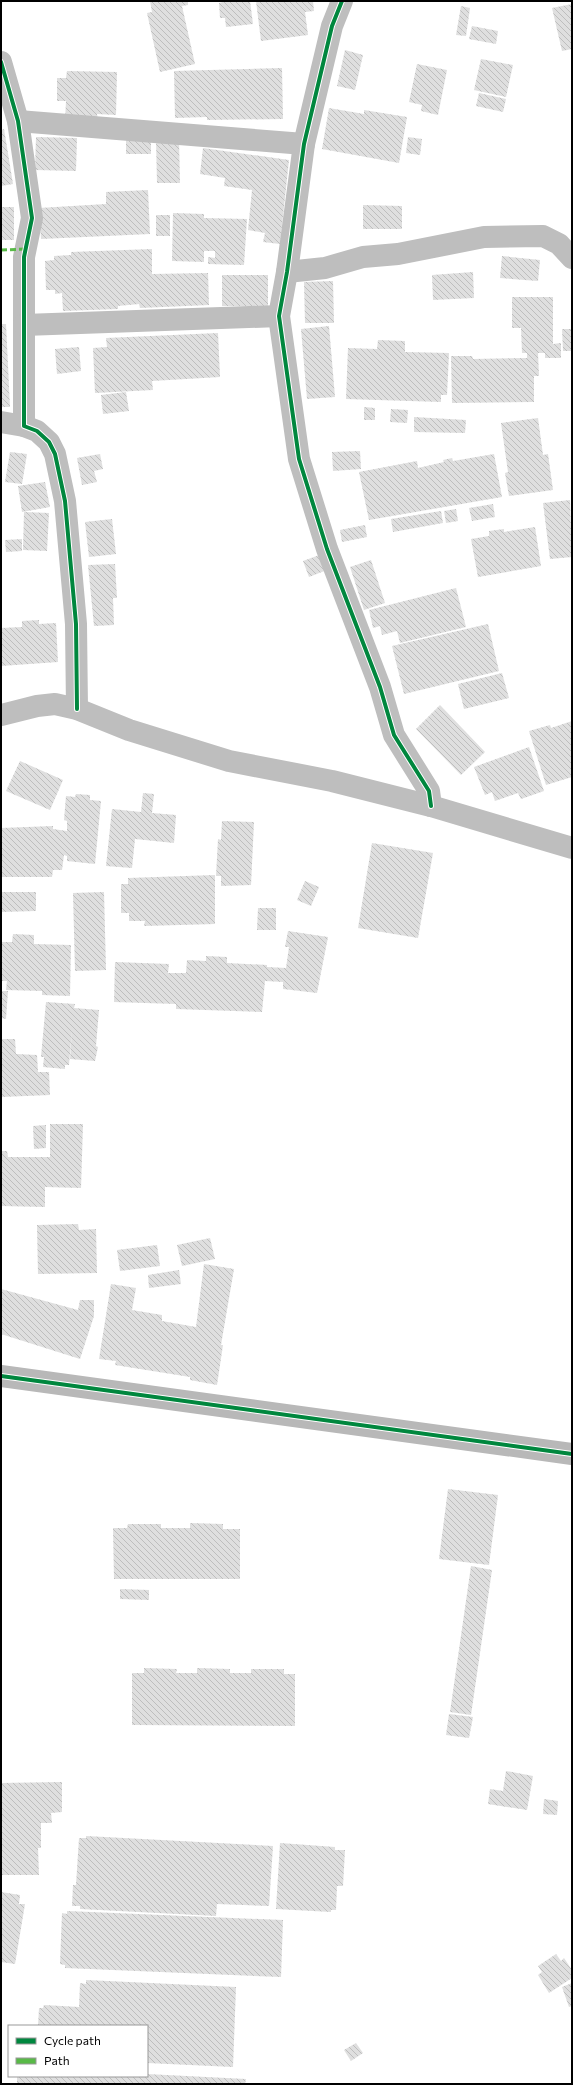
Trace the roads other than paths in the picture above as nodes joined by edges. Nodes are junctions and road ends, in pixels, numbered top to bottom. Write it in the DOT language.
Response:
graph roads {
  1 [pos="342,1"];
  2 [pos="1,62"];
  3 [pos="18,121"];
  4 [pos="304,144"];
  5 [pos="572,258"];
  6 [pos="287,272"];
  7 [pos="279,316"];
  8 [pos="24,325"];
  9 [pos="1,422"];
  10 [pos="24,426"];
  11 [pos="78,709"];
  12 [pos="1,715"];
  13 [pos="431,806"];
  14 [pos="572,848"];
  15 [pos="1,1376"];
  16 [pos="572,1454"];
  1 -- 4 [label="street"];
  2 -- 3 [label="street"];
  3 -- 4 [label="street"];
  3 -- 8 [label="street"];
  4 -- 6 [label="street"];
  5 -- 6 [label="street"];
  6 -- 7 [label="street"];
  7 -- 8 [label="street"];
  7 -- 13 [label="street"];
  8 -- 10 [label="street"];
  9 -- 10 [label="street"];
  10 -- 11 [label="street"];
  11 -- 12 [label="street"];
  11 -- 13 [label="street"];
  13 -- 14 [label="street"];
  15 -- 16 [label="street"];
}
